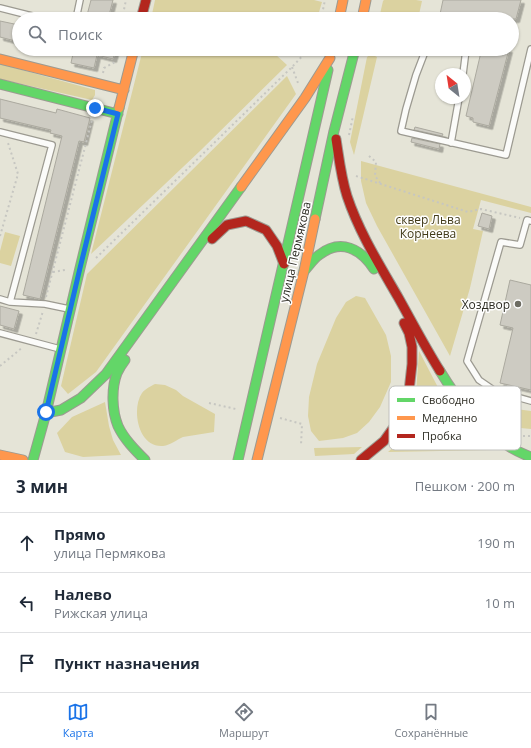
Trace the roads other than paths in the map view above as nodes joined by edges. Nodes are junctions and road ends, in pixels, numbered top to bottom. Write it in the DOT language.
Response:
graph roads {
  1 [pos="80,0"];
  2 [pos="146,0"];
  3 [pos="343,0"];
  4 [pos="366,0"];
  5 [pos="0,8"];
  6 [pos="16,12"];
  7 [pos="77,12"];
  8 [pos="143,12"];
  9 [pos="340,12"];
  10 [pos="363,12"];
  11 [pos="531,49"];
  12 [pos="132,56"];
  13 [pos="329,56"];
  14 [pos="330,56"];
  15 [pos="353,56"];
  16 [pos="423,56"];
  17 [pos="465,56"];
  18 [pos="0,59"];
  19 [pos="463,68"];
  20 [pos="0,84"];
  21 [pos="124,90"];
  22 [pos="458,104"];
  23 [pos="118,114"];
  24 [pos="334,131"];
  25 [pos="0,132"];
  26 [pos="451,143"];
  27 [pos="529,221"];
  28 [pos="284,264"];
  29 [pos="304,271"];
  30 [pos="0,299"];
  31 [pos="10,302"];
  32 [pos="70,310"];
  33 [pos="0,333"];
  34 [pos="61,350"];
  35 [pos="410,386"];
  36 [pos="449,386"];
  37 [pos="488,386"];
  38 [pos="521,398"];
  39 [pos="531,401"];
  40 [pos="46,412"];
  41 [pos="389,434"];
  42 [pos="515,450"];
  43 [pos="0,455"];
  44 [pos="531,457"];
  45 [pos="23,460"];
  46 [pos="33,460"];
  47 [pos="145,460"];
  48 [pos="238,460"];
  49 [pos="257,460"];
  50 [pos="361,460"];
  1 -- 7 [label="lane"];
  2 -- 8 [label="main road"];
  3 -- 9 [label="main road"];
  4 -- 10 [label="main road"];
  5 -- 6 [label="lane"];
  11 -- 26 [label="lane"];
  12 -- 21 [label="main road"];
  13 -- 40 [label="main road"];
  14 -- 28 [label="main road, улица Пермякова"];
  15 -- 24 [label="main road, улица Пермякова"];
  16 -- 26 [label="lane"];
  17 -- 19 [label="lane"];
  18 -- 21 [label="main road"];
  20 -- 23 [label="main road"];
  21 -- 23 [label="main road"];
  22 -- 26 [label="lane"];
  23 -- 32 [label="main road"];
  24 -- 29 [label="main road, улица Пермякова"];
  24 -- 36 [label="main road"];
  25 -- 31 [label="lane"];
  27 -- 37 [label="lane"];
  28 -- 47 [label="main road"];
  28 -- 48 [label="main road, улица Пермякова"];
  29 -- 35 [label="main road"];
  29 -- 49 [label="main road, улица Пермякова"];
  30 -- 31 [label="lane"];
  31 -- 32 [label="lane"];
  32 -- 34 [label="main road"];
  33 -- 34 [label="lane"];
  34 -- 40 [label="main road"];
  38 -- 39 [label="lane"];
  40 -- 46 [label="main road"];
  41 -- 50 [label="main road"];
  42 -- 44 [label="main road"];
  43 -- 45 [label="main road"];
}
